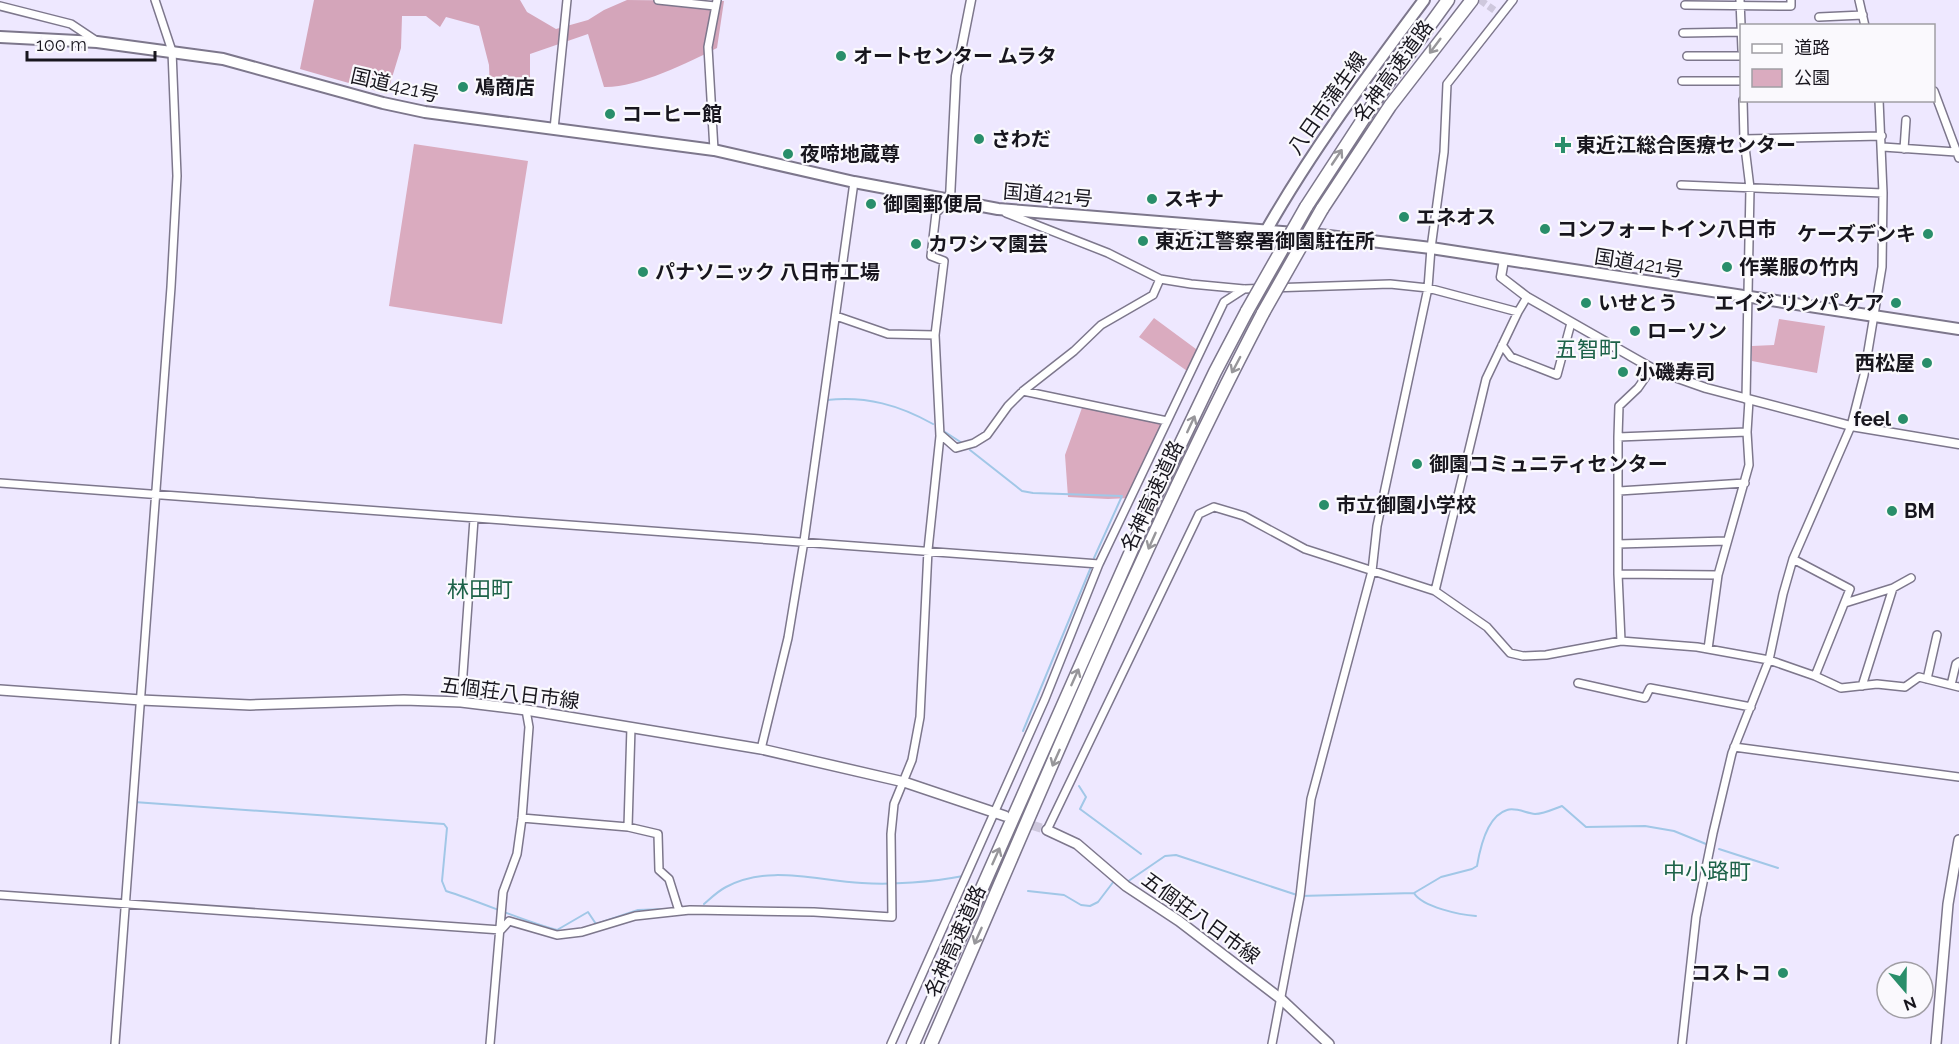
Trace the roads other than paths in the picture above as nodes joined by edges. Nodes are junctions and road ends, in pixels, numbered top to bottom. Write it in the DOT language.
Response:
graph roads {
  1 [pos="155,0"];
  2 [pos="567,0"];
  3 [pos="658,0"];
  4 [pos="971,0"];
  5 [pos="1424,0"];
  6 [pos="1447,0"];
  7 [pos="1472,0"];
  8 [pos="1513,0"];
  9 [pos="1791,0"];
  10 [pos="1859,0"];
  11 [pos="716,3"];
  12 [pos="1740,3"];
  13 [pos="1685,5"];
  14 [pos="0,6"];
  15 [pos="1863,15"];
  16 [pos="1819,16"];
  17 [pos="1741,24"];
  18 [pos="1865,24"];
  19 [pos="1740,32"];
  20 [pos="1683,33"];
  21 [pos="0,37"];
  22 [pos="97,42"];
  23 [pos="172,51"];
  24 [pos="1687,56"];
  25 [pos="1740,56"];
  26 [pos="1682,81"];
  27 [pos="1740,81"];
  28 [pos="1935,94"];
  29 [pos="1743,102"];
  30 [pos="1881,102"];
  31 [pos="1906,120"];
  32 [pos="554,129"];
  33 [pos="1882,136"];
  34 [pos="1744,139"];
  35 [pos="1883,147"];
  36 [pos="1904,149"];
  37 [pos="714,150"];
  38 [pos="1958,155"];
  39 [pos="854,182"];
  40 [pos="1681,185"];
  41 [pos="1750,188"];
  42 [pos="1884,193"];
  43 [pos="950,199"];
  44 [pos="998,209"];
  45 [pos="1266,231"];
  46 [pos="1431,248"];
  47 [pos="1504,260"];
  48 [pos="1160,279"];
  49 [pos="1428,288"];
  50 [pos="1244,289"];
  51 [pos="1527,297"];
  52 [pos="1748,298"];
  53 [pos="1518,312"];
  54 [pos="836,316"];
  55 [pos="1873,317"];
  56 [pos="1571,323"];
  57 [pos="1959,329"];
  58 [pos="934,335"];
  59 [pos="1502,345"];
  60 [pos="1652,368"];
  61 [pos="1023,391"];
  62 [pos="1748,400"];
  63 [pos="1167,421"];
  64 [pos="1851,426"];
  65 [pos="1747,432"];
  66 [pos="940,434"];
  67 [pos="1618,437"];
  68 [pos="1959,444"];
  69 [pos="0,483"];
  70 [pos="1745,483"];
  71 [pos="1619,490"];
  72 [pos="156,495"];
  73 [pos="474,519"];
  74 [pos="804,541"];
  75 [pos="1727,541"];
  76 [pos="1618,544"];
  77 [pos="928,550"];
  78 [pos="1793,559"];
  79 [pos="1099,564"];
  80 [pos="1372,571"];
  81 [pos="1618,574"];
  82 [pos="1718,575"];
  83 [pos="1911,578"];
  84 [pos="1893,588"];
  85 [pos="1435,591"];
  86 [pos="1845,603"];
  87 [pos="1937,635"];
  88 [pos="1621,641"];
  89 [pos="1708,649"];
  90 [pos="1769,660"];
  91 [pos="1959,662"];
  92 [pos="1815,676"];
  93 [pos="1927,679"];
  94 [pos="1578,683"];
  95 [pos="1951,685"];
  96 [pos="1862,686"];
  97 [pos="1959,687"];
  98 [pos="0,690"];
  99 [pos="141,700"];
  100 [pos="461,702"];
  101 [pos="1751,707"];
  102 [pos="526,710"];
  103 [pos="631,727"];
  104 [pos="1734,747"];
  105 [pos="761,748"];
  106 [pos="1959,777"];
  107 [pos="904,782"];
  108 [pos="993,812"];
  109 [pos="1005,816"];
  110 [pos="522,818"];
  111 [pos="628,827"];
  112 [pos="1047,830"];
  113 [pos="1959,840"];
  114 [pos="0,895"];
  115 [pos="125,905"];
  116 [pos="679,911"];
  117 [pos="501,930"];
  118 [pos="1281,999"];
  119 [pos="116,1044"];
  120 [pos="490,1044"];
  121 [pos="891,1044"];
  122 [pos="913,1044"];
  123 [pos="931,1044"];
  124 [pos="1272,1044"];
  125 [pos="1329,1044"];
  126 [pos="1682,1044"];
  127 [pos="1936,1044"];
  1 -- 23 [label="street"];
  2 -- 32 [label="street"];
  3 -- 11 [label="street"];
  4 -- 43 [label="street"];
  5 -- 45 [label="main road, 八日市蒲生線"];
  122 -- 6 [label="highway, 名神高速道路, one-way, bridge"];
  7 -- 123 [label="highway, 名神高速道路, one-way, bridge"];
  8 -- 46 [label="street"];
  9 -- 12 [label="street"];
  10 -- 15 [label="street"];
  11 -- 37 [label="street"];
  12 -- 13 [label="street"];
  12 -- 17 [label="street"];
  14 -- 22 [label="street"];
  15 -- 16 [label="street"];
  15 -- 18 [label="street"];
  19 -- 20 [label="street"];
  21 -- 22 [label="main road, 国道421号"];
  22 -- 23 [label="main road, 国道421号"];
  23 -- 32 [label="main road, 国道421号"];
  23 -- 72 [label="street"];
  24 -- 25 [label="street"];
  26 -- 27 [label="street"];
  28 -- 38 [label="street"];
  29 -- 34 [label="street"];
  30 -- 33 [label="street"];
  31 -- 36 [label="street"];
  32 -- 37 [label="main road, 国道421号"];
  33 -- 34 [label="street"];
  33 -- 35 [label="street"];
  34 -- 41 [label="street"];
  35 -- 36 [label="street"];
  35 -- 42 [label="street"];
  36 -- 38 [label="street"];
  37 -- 39 [label="main road, 国道421号"];
  39 -- 43 [label="main road, 国道421号"];
  39 -- 54 [label="street"];
  40 -- 41 [label="street"];
  41 -- 42 [label="street"];
  41 -- 52 [label="street"];
  42 -- 55 [label="street"];
  43 -- 44 [label="main road, 国道421号"];
  43 -- 58 [label="street"];
  44 -- 45 [label="main road, 国道421号"];
  44 -- 48 [label="street"];
  45 -- 46 [label="main road, 国道421号"];
  46 -- 47 [label="main road, 国道421号"];
  46 -- 49 [label="street"];
  47 -- 51 [label="street"];
  47 -- 52 [label="main road, 国道421号"];
  48 -- 50 [label="street"];
  48 -- 61 [label="street"];
  49 -- 50 [label="street"];
  49 -- 53 [label="street"];
  49 -- 80 [label="street"];
  50 -- 63 [label="street"];
  51 -- 53 [label="street"];
  51 -- 56 [label="street"];
  52 -- 55 [label="main road, 国道421号"];
  52 -- 62 [label="street"];
  53 -- 59 [label="street"];
  54 -- 58 [label="street"];
  54 -- 74 [label="street"];
  55 -- 57 [label="main road, 国道421号"];
  55 -- 64 [label="street"];
  56 -- 59 [label="street"];
  56 -- 60 [label="street"];
  58 -- 66 [label="street"];
  59 -- 85 [label="street"];
  60 -- 62 [label="street"];
  60 -- 67 [label="street"];
  61 -- 63 [label="street"];
  61 -- 66 [label="street"];
  62 -- 64 [label="street"];
  62 -- 65 [label="street"];
  63 -- 79 [label="street"];
  64 -- 68 [label="street"];
  64 -- 78 [label="street"];
  65 -- 67 [label="street"];
  65 -- 70 [label="street"];
  66 -- 77 [label="street"];
  67 -- 71 [label="street"];
  69 -- 72 [label="street"];
  70 -- 71 [label="street"];
  70 -- 75 [label="street"];
  71 -- 76 [label="street"];
  72 -- 73 [label="street"];
  72 -- 99 [label="street"];
  73 -- 74 [label="street"];
  73 -- 100 [label="street"];
  74 -- 77 [label="street"];
  74 -- 105 [label="street"];
  75 -- 76 [label="street"];
  75 -- 82 [label="street"];
  76 -- 81 [label="street"];
  77 -- 79 [label="street"];
  77 -- 107 [label="street"];
  78 -- 86 [label="street"];
  78 -- 90 [label="street"];
  79 -- 108 [label="street"];
  80 -- 85 [label="street"];
  80 -- 112 [label="street"];
  80 -- 118 [label="street"];
  81 -- 82 [label="street"];
  81 -- 88 [label="street"];
  82 -- 89 [label="street"];
  83 -- 84 [label="street"];
  84 -- 86 [label="street"];
  84 -- 96 [label="street"];
  85 -- 88 [label="street"];
  86 -- 92 [label="street"];
  87 -- 93 [label="street"];
  88 -- 89 [label="street"];
  89 -- 90 [label="street"];
  90 -- 92 [label="street"];
  90 -- 101 [label="street"];
  91 -- 95 [label="street"];
  92 -- 96 [label="street"];
  93 -- 95 [label="street"];
  93 -- 96 [label="street"];
  94 -- 101 [label="street"];
  95 -- 97 [label="street"];
  98 -- 99 [label="main road, 五個荘八日市線"];
  99 -- 100 [label="main road, 五個荘八日市線"];
  99 -- 115 [label="street"];
  100 -- 102 [label="main road, 五個荘八日市線"];
  101 -- 104 [label="street"];
  102 -- 103 [label="main road, 五個荘八日市線"];
  102 -- 110 [label="street"];
  103 -- 105 [label="main road, 五個荘八日市線"];
  103 -- 111 [label="street"];
  104 -- 106 [label="street"];
  104 -- 126 [label="street"];
  105 -- 107 [label="main road, 五個荘八日市線"];
  107 -- 108 [label="main road, 五個荘八日市線"];
  107 -- 116 [label="street"];
  108 -- 109 [label="main road, 五個荘八日市線"];
  108 -- 121 [label="street"];
  110 -- 111 [label="street"];
  110 -- 117 [label="street"];
  111 -- 116 [label="street"];
  112 -- 118 [label="main road, 五個荘八日市線"];
  113 -- 127 [label="main road"];
  114 -- 115 [label="street"];
  115 -- 117 [label="street"];
  115 -- 119 [label="street"];
  116 -- 117 [label="street"];
  117 -- 120 [label="street"];
  118 -- 124 [label="street"];
  118 -- 125 [label="main road, 五個荘八日市線"];
}
